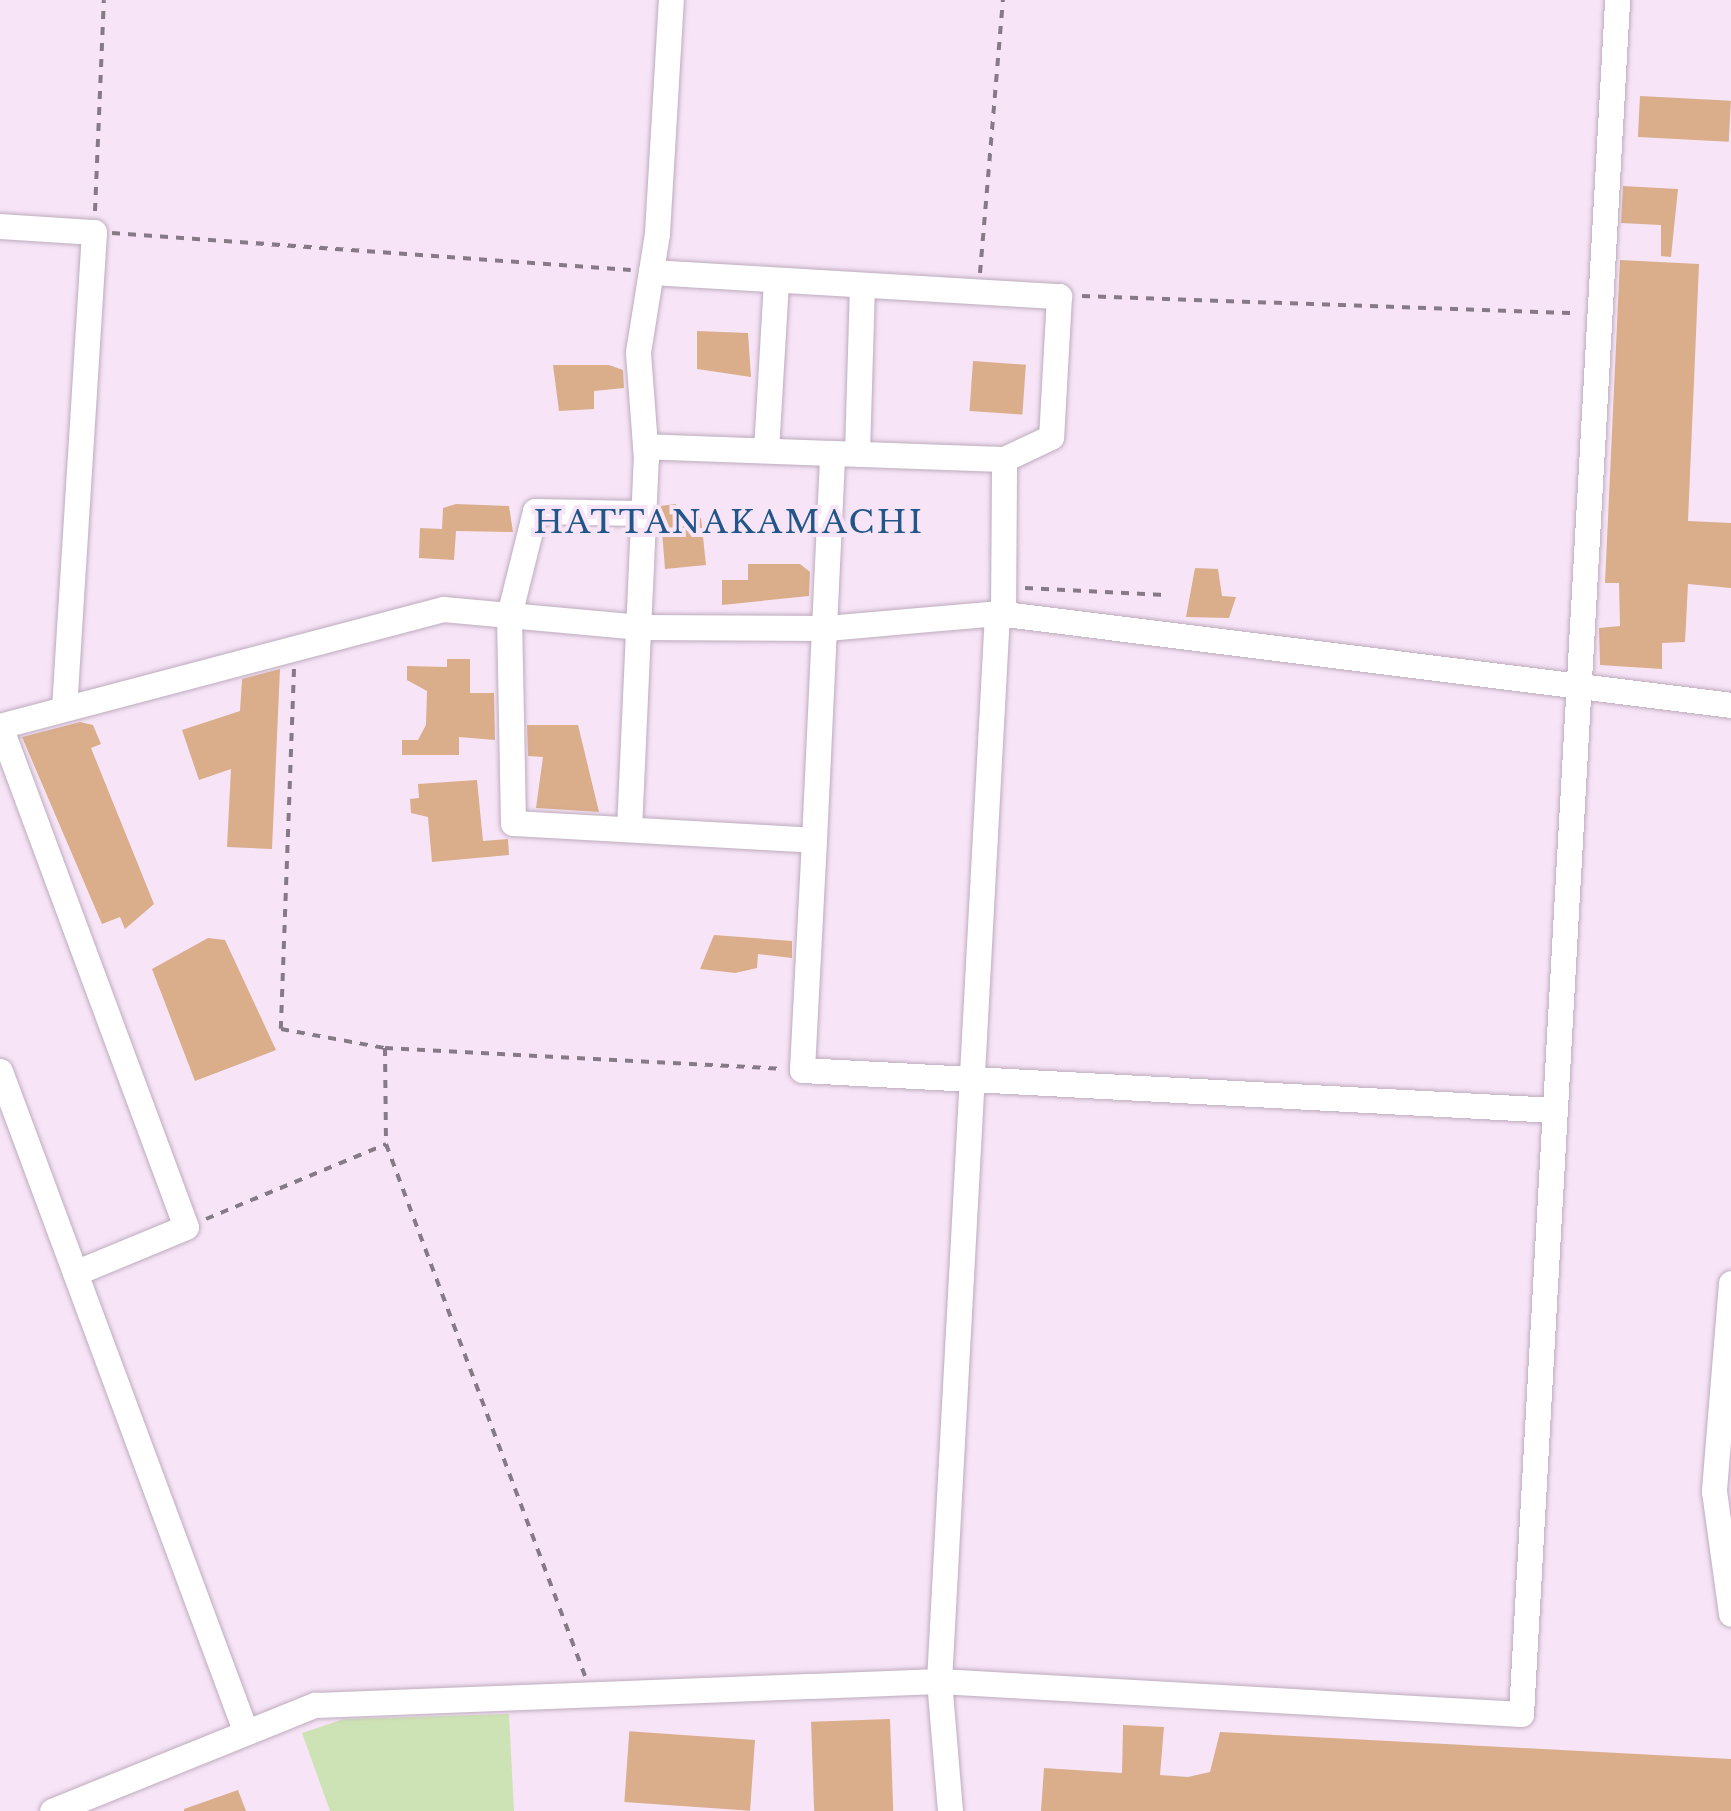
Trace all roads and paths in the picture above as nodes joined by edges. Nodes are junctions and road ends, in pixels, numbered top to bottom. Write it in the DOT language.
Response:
graph roads {
  1 [pos="104,0"];
  2 [pos="671,0"];
  3 [pos="1004,0"];
  4 [pos="1617,0"];
  5 [pos="0,226"];
  6 [pos="94,232"];
  7 [pos="651,272"];
  8 [pos="776,280"];
  9 [pos="862,285"];
  10 [pos="978,292"];
  11 [pos="1059,296"];
  12 [pos="1597,314"];
  13 [pos="644,446"];
  14 [pos="766,450"];
  15 [pos="844,453"];
  16 [pos="1004,459"];
  17 [pos="639,513"];
  18 [pos="1004,587"];
  19 [pos="1166,596"];
  20 [pos="1000,613"];
  21 [pos="509,615"];
  22 [pos="640,627"];
  23 [pos="827,628"];
  24 [pos="295,650"];
  25 [pos="1578,683"];
  26 [pos="1731,705"];
  27 [pos="64,707"];
  28 [pos="0,726"];
  29 [pos="629,829"];
  30 [pos="814,840"];
  31 [pos="386,1048"];
  32 [pos="802,1070"];
  33 [pos="0,1071"];
  34 [pos="973,1084"];
  35 [pos="1555,1110"];
  36 [pos="386,1144"];
  37 [pos="186,1227"];
  38 [pos="76,1273"];
  39 [pos="1731,1282"];
  40 [pos="1731,1614"];
  41 [pos="939,1681"];
  42 [pos="585,1695"];
  43 [pos="245,1730"];
  44 [pos="52,1811"];
  45 [pos="950,1811"];
  1 -- 6 [label="path"];
  2 -- 7 [label="street"];
  3 -- 10 [label="path"];
  4 -- 12 [label="street"];
  5 -- 6 [label="street"];
  6 -- 7 [label="path"];
  6 -- 27 [label="street"];
  7 -- 8 [label="street"];
  7 -- 13 [label="street"];
  8 -- 9 [label="street"];
  8 -- 14 [label="street"];
  9 -- 10 [label="street"];
  9 -- 15 [label="street"];
  10 -- 11 [label="street"];
  11 -- 12 [label="path"];
  11 -- 16 [label="street"];
  12 -- 25 [label="street"];
  13 -- 14 [label="street"];
  13 -- 17 [label="street"];
  14 -- 15 [label="street"];
  15 -- 16 [label="street"];
  15 -- 23 [label="street"];
  16 -- 18 [label="street"];
  17 -- 21 [label="street"];
  17 -- 22 [label="street"];
  18 -- 19 [label="path"];
  18 -- 20 [label="street"];
  20 -- 23 [label="street"];
  20 -- 25 [label="street"];
  20 -- 34 [label="street"];
  21 -- 22 [label="street"];
  21 -- 24 [label="street"];
  21 -- 29 [label="street"];
  22 -- 23 [label="street"];
  22 -- 29 [label="street"];
  23 -- 30 [label="street"];
  24 -- 27 [label="street"];
  24 -- 31 [label="path"];
  25 -- 26 [label="street"];
  25 -- 35 [label="street"];
  27 -- 28 [label="street"];
  28 -- 37 [label="street"];
  29 -- 30 [label="street"];
  30 -- 32 [label="street"];
  31 -- 32 [label="path"];
  31 -- 36 [label="path"];
  32 -- 34 [label="street"];
  33 -- 38 [label="street"];
  34 -- 35 [label="street"];
  34 -- 41 [label="street"];
  35 -- 41 [label="street"];
  36 -- 37 [label="path"];
  36 -- 42 [label="path"];
  37 -- 38 [label="street"];
  38 -- 43 [label="street"];
  39 -- 40 [label="street"];
  41 -- 42 [label="street"];
  41 -- 45 [label="street"];
  42 -- 43 [label="street"];
  43 -- 44 [label="street"];
}
